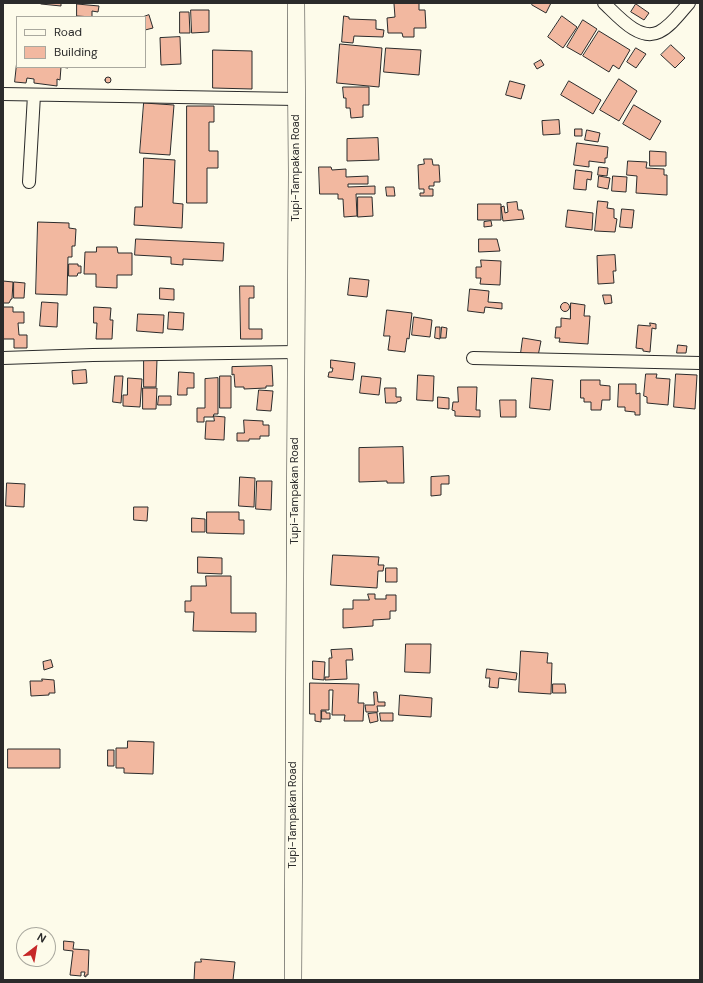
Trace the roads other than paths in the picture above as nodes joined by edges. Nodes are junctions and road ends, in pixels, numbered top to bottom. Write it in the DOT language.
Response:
graph roads {
  1 [pos="296,3"];
  2 [pos="604,3"];
  3 [pos="689,3"];
  4 [pos="3,94"];
  5 [pos="34,95"];
  6 [pos="296,99"];
  7 [pos="29,182"];
  8 [pos="296,352"];
  9 [pos="3,358"];
  10 [pos="473,358"];
  11 [pos="700,363"];
  12 [pos="293,980"];
  1 -- 6 [label="main road, Tupi-Tampakan Road"];
  2 -- 3 [label="street"];
  4 -- 5 [label="street"];
  5 -- 6 [label="street"];
  5 -- 7 [label="street"];
  6 -- 8 [label="main road, Tupi-Tampakan Road"];
  8 -- 9 [label="street"];
  8 -- 12 [label="main road, Tupi-Tampakan Road"];
  10 -- 11 [label="street"];
}
